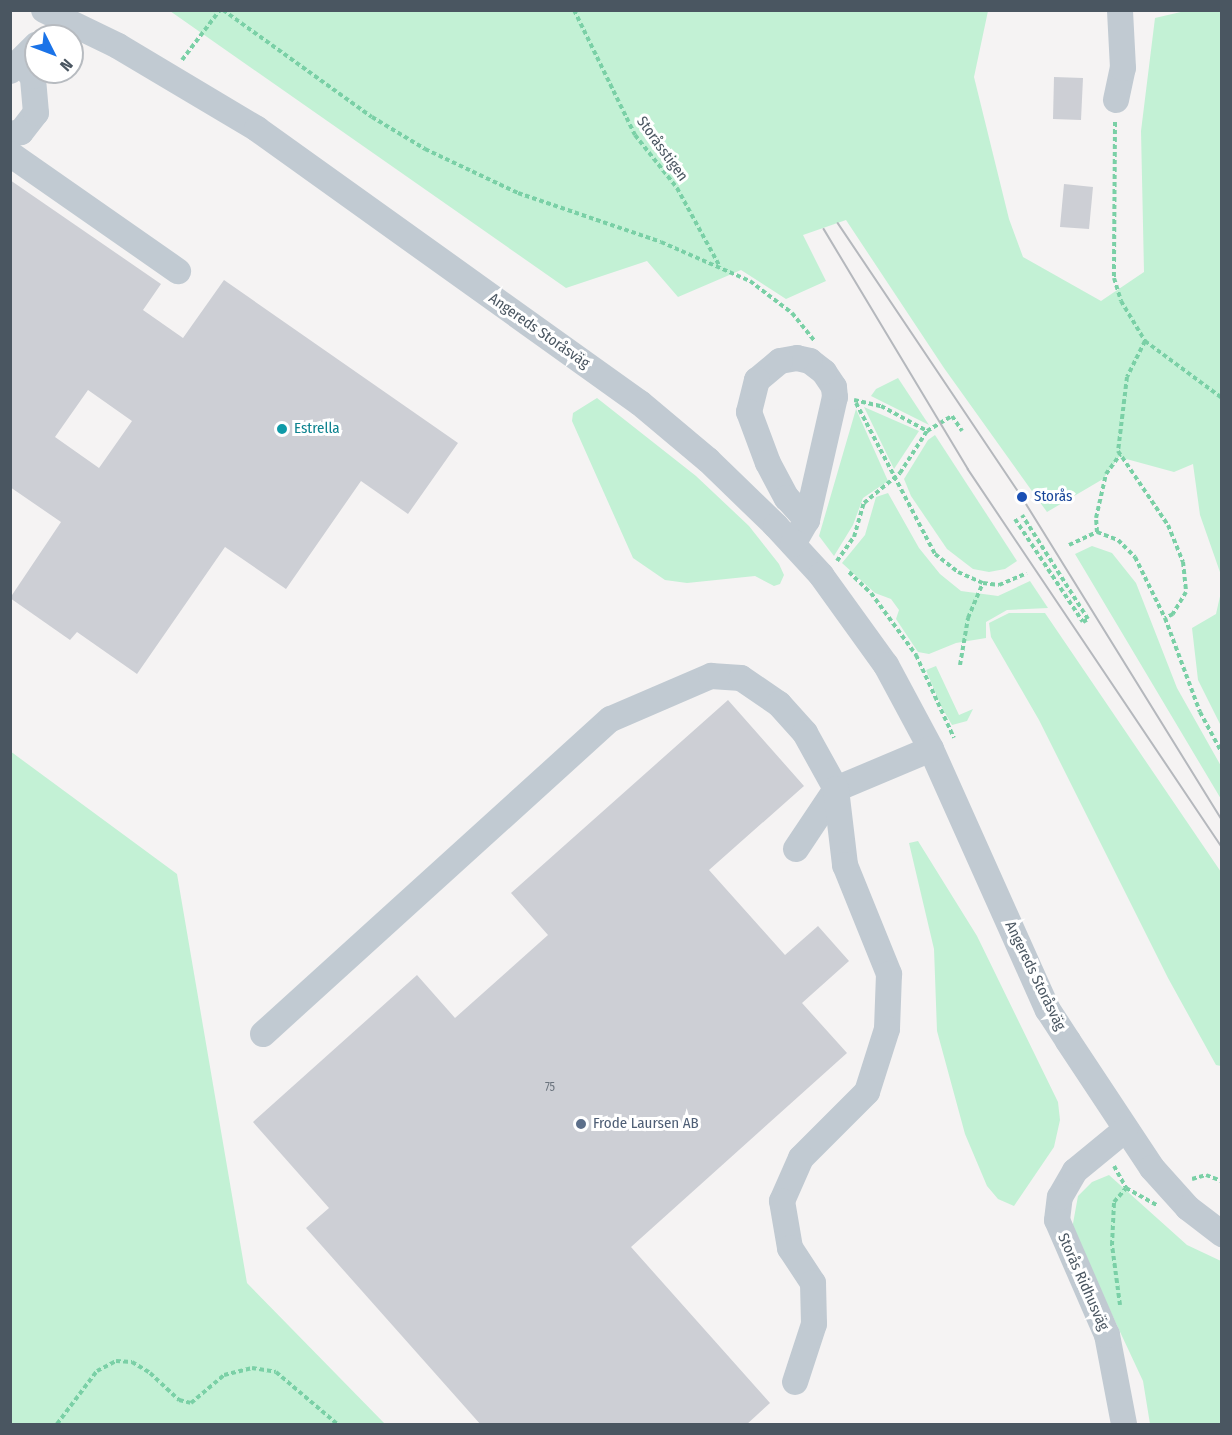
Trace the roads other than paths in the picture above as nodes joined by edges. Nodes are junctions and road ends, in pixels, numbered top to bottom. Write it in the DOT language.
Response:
graph roads {
  1 [pos="1120,10"];
  2 [pos="47,20"];
  3 [pos="22,60"];
  4 [pos="1116,100"];
  5 [pos="10,134"];
  6 [pos="10,154"];
  7 [pos="178,271"];
  8 [pos="807,520"];
  9 [pos="793,544"];
  10 [pos="931,749"];
  11 [pos="836,789"];
  12 [pos="796,849"];
  13 [pos="263,1034"];
  14 [pos="1125,1130"];
  15 [pos="1221,1233"];
  16 [pos="795,1382"];
  17 [pos="1124,1425"];
  1 -- 4 [label="street"];
  2 -- 9 [label="street, Angereds Storåsväg"];
  3 -- 5 [label="street"];
  6 -- 7 [label="street"];
  8 -- 8 [label="street"];
  8 -- 9 [label="street"];
  9 -- 10 [label="street, Angereds Storåsväg"];
  10 -- 11 [label="street"];
  10 -- 14 [label="street, Angereds Storåsväg"];
  11 -- 12 [label="street"];
  11 -- 13 [label="street"];
  11 -- 16 [label="street"];
  14 -- 15 [label="street, Angereds Storåsväg"];
  14 -- 17 [label="street, Storås Ridhusväg"];
}
